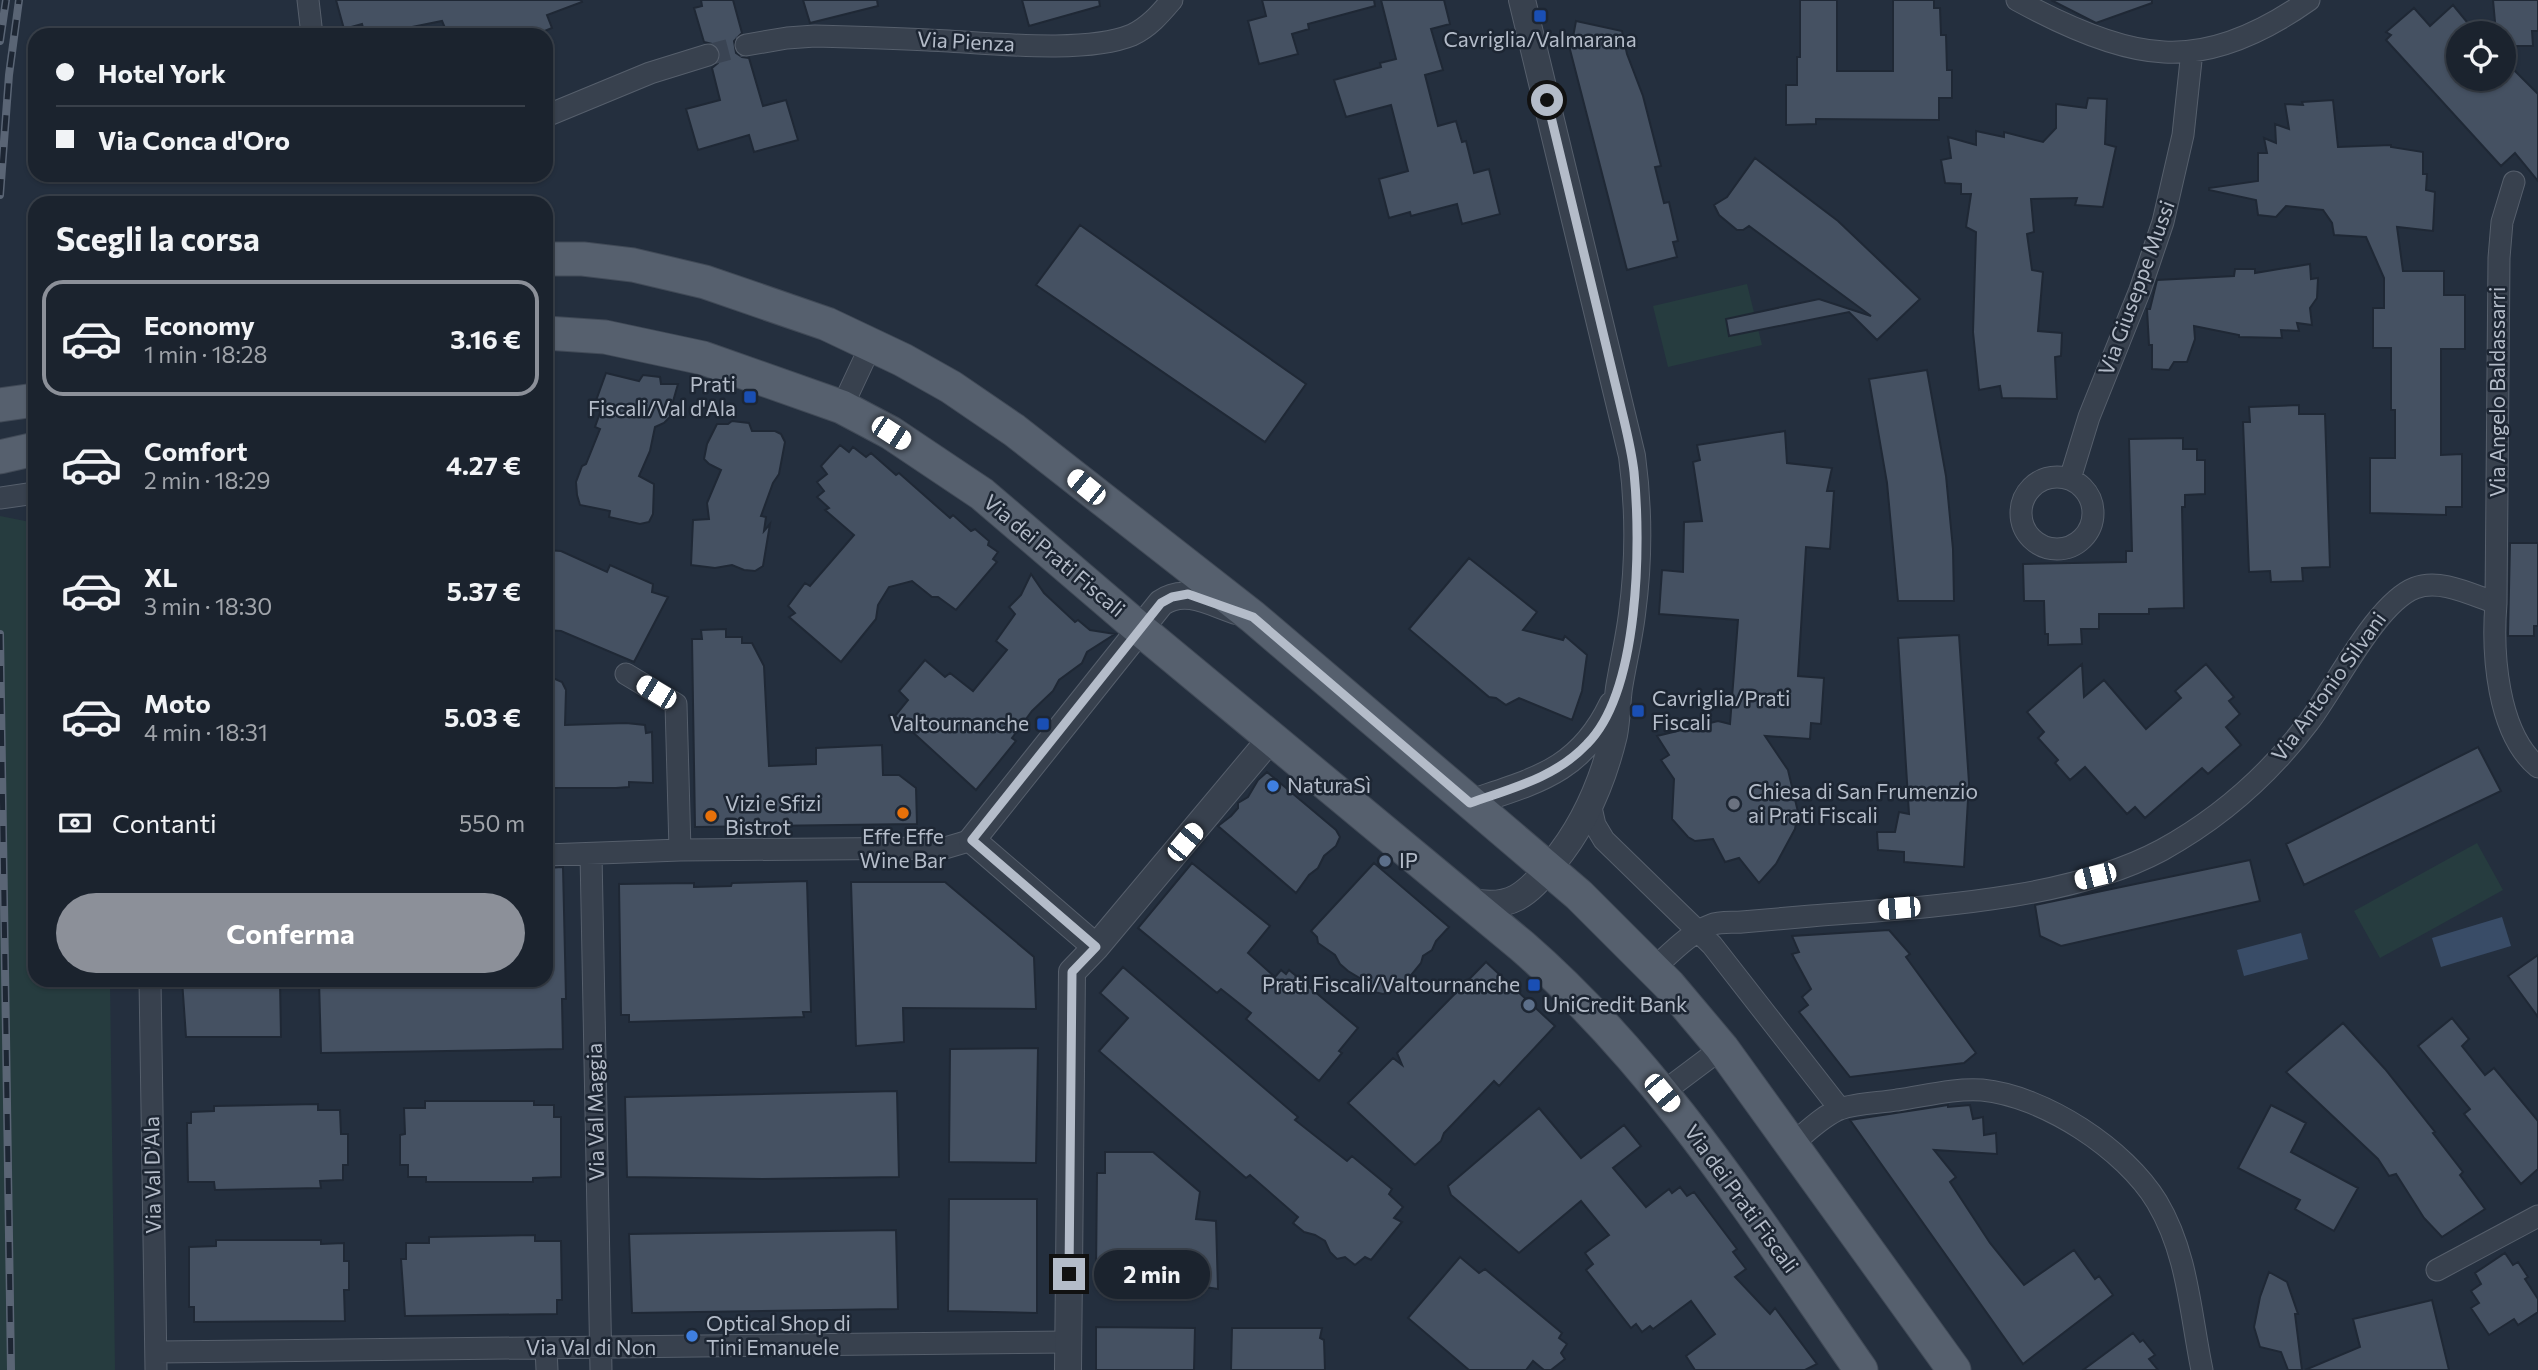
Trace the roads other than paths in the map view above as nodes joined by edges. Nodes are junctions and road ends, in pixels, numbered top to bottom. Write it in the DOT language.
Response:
graph roads {
  1 [pos="308,0"];
  2 [pos="1172,0"];
  3 [pos="1522,0"];
  4 [pos="2017,0"];
  5 [pos="2309,0"];
  6 [pos="311,28"];
  7 [pos="746,45"];
  8 [pos="2192,51"];
  9 [pos="708,55"];
  10 [pos="553,113"];
  11 [pos="2514,182"];
  12 [pos="553,259"];
  13 [pos="553,333"];
  14 [pos="871,345"];
  15 [pos="28,401"];
  16 [pos="0,405"];
  17 [pos="842,407"];
  18 [pos="28,451"];
  19 [pos="0,457"];
  20 [pos="2070,479"];
  21 [pos="28,494"];
  22 [pos="0,498"];
  23 [pos="2496,603"];
  24 [pos="1253,617"];
  25 [pos="1141,630"];
  26 [pos="626,674"];
  27 [pos="1619,687"];
  28 [pos="1272,737"];
  29 [pos="2538,767"];
  30 [pos="1470,803"];
  31 [pos="1590,803"];
  32 [pos="972,840"];
  33 [pos="680,850"];
  34 [pos="592,854"];
  35 [pos="553,855"];
  36 [pos="1548,869"];
  37 [pos="1468,901"];
  38 [pos="1700,932"];
  39 [pos="1096,947"];
  40 [pos="1652,970"];
  41 [pos="150,987"];
  42 [pos="1722,1048"];
  43 [pos="1662,1093"];
  44 [pos="1840,1109"];
  45 [pos="1792,1144"];
  46 [pos="2538,1216"];
  47 [pos="2437,1270"];
  48 [pos="1068,1342"];
  49 [pos="600,1347"];
  50 [pos="547,1348"];
  51 [pos="156,1361"];
  52 [pos="547,1370"];
  53 [pos="601,1370"];
  54 [pos="1068,1370"];
  55 [pos="1861,1370"];
  56 [pos="1954,1370"];
  57 [pos="2202,1370"];
  1 -- 6 [label="street"];
  2 -- 7 [label="street, Via Pienza"];
  3 -- 27 [label="street"];
  4 -- 8 [label="street"];
  5 -- 8 [label="street"];
  8 -- 20 [label="street, Via Giuseppe Mussi"];
  9 -- 10 [label="street"];
  11 -- 23 [label="street, Via Angelo Baldassarri"];
  12 -- 14 [label="main road"];
  13 -- 17 [label="main road, Via dei Prati Fiscali"];
  14 -- 17 [label="street"];
  14 -- 24 [label="main road"];
  15 -- 16 [label="main road"];
  17 -- 25 [label="main road, Via dei Prati Fiscali"];
  18 -- 19 [label="main road"];
  21 -- 22 [label="street"];
  23 -- 29 [label="street"];
  23 -- 38 [label="street, Via Antonio Silvani"];
  24 -- 25 [label="street"];
  24 -- 30 [label="main road"];
  25 -- 28 [label="main road, Via dei Prati Fiscali"];
  25 -- 32 [label="street"];
  26 -- 33 [label="street"];
  27 -- 30 [label="street"];
  27 -- 31 [label="street"];
  28 -- 37 [label="main road, Via dei Prati Fiscali"];
  28 -- 39 [label="street"];
  30 -- 36 [label="main road"];
  31 -- 36 [label="street"];
  31 -- 38 [label="street"];
  32 -- 33 [label="street"];
  32 -- 39 [label="street"];
  33 -- 34 [label="street"];
  34 -- 35 [label="street"];
  34 -- 49 [label="street, Via Val Maggia"];
  36 -- 37 [label="street"];
  36 -- 40 [label="main road"];
  37 -- 43 [label="main road, Via dei Prati Fiscali"];
  38 -- 40 [label="street, Via Antonio Silvani"];
  38 -- 44 [label="street"];
  39 -- 48 [label="street"];
  40 -- 42 [label="main road"];
  41 -- 51 [label="street, Via Val D'Ala"];
  42 -- 43 [label="street"];
  42 -- 45 [label="main road"];
  43 -- 55 [label="main road, Via dei Prati Fiscali"];
  44 -- 45 [label="street"];
  44 -- 57 [label="street"];
  45 -- 56 [label="main road"];
  46 -- 47 [label="street"];
  48 -- 49 [label="street, Via Val di Non"];
  48 -- 54 [label="street"];
  49 -- 50 [label="street, Via Val di Non"];
  49 -- 53 [label="street, Via Val Maggia"];
  50 -- 51 [label="street, Via Val di Non"];
  50 -- 52 [label="street"];
}
